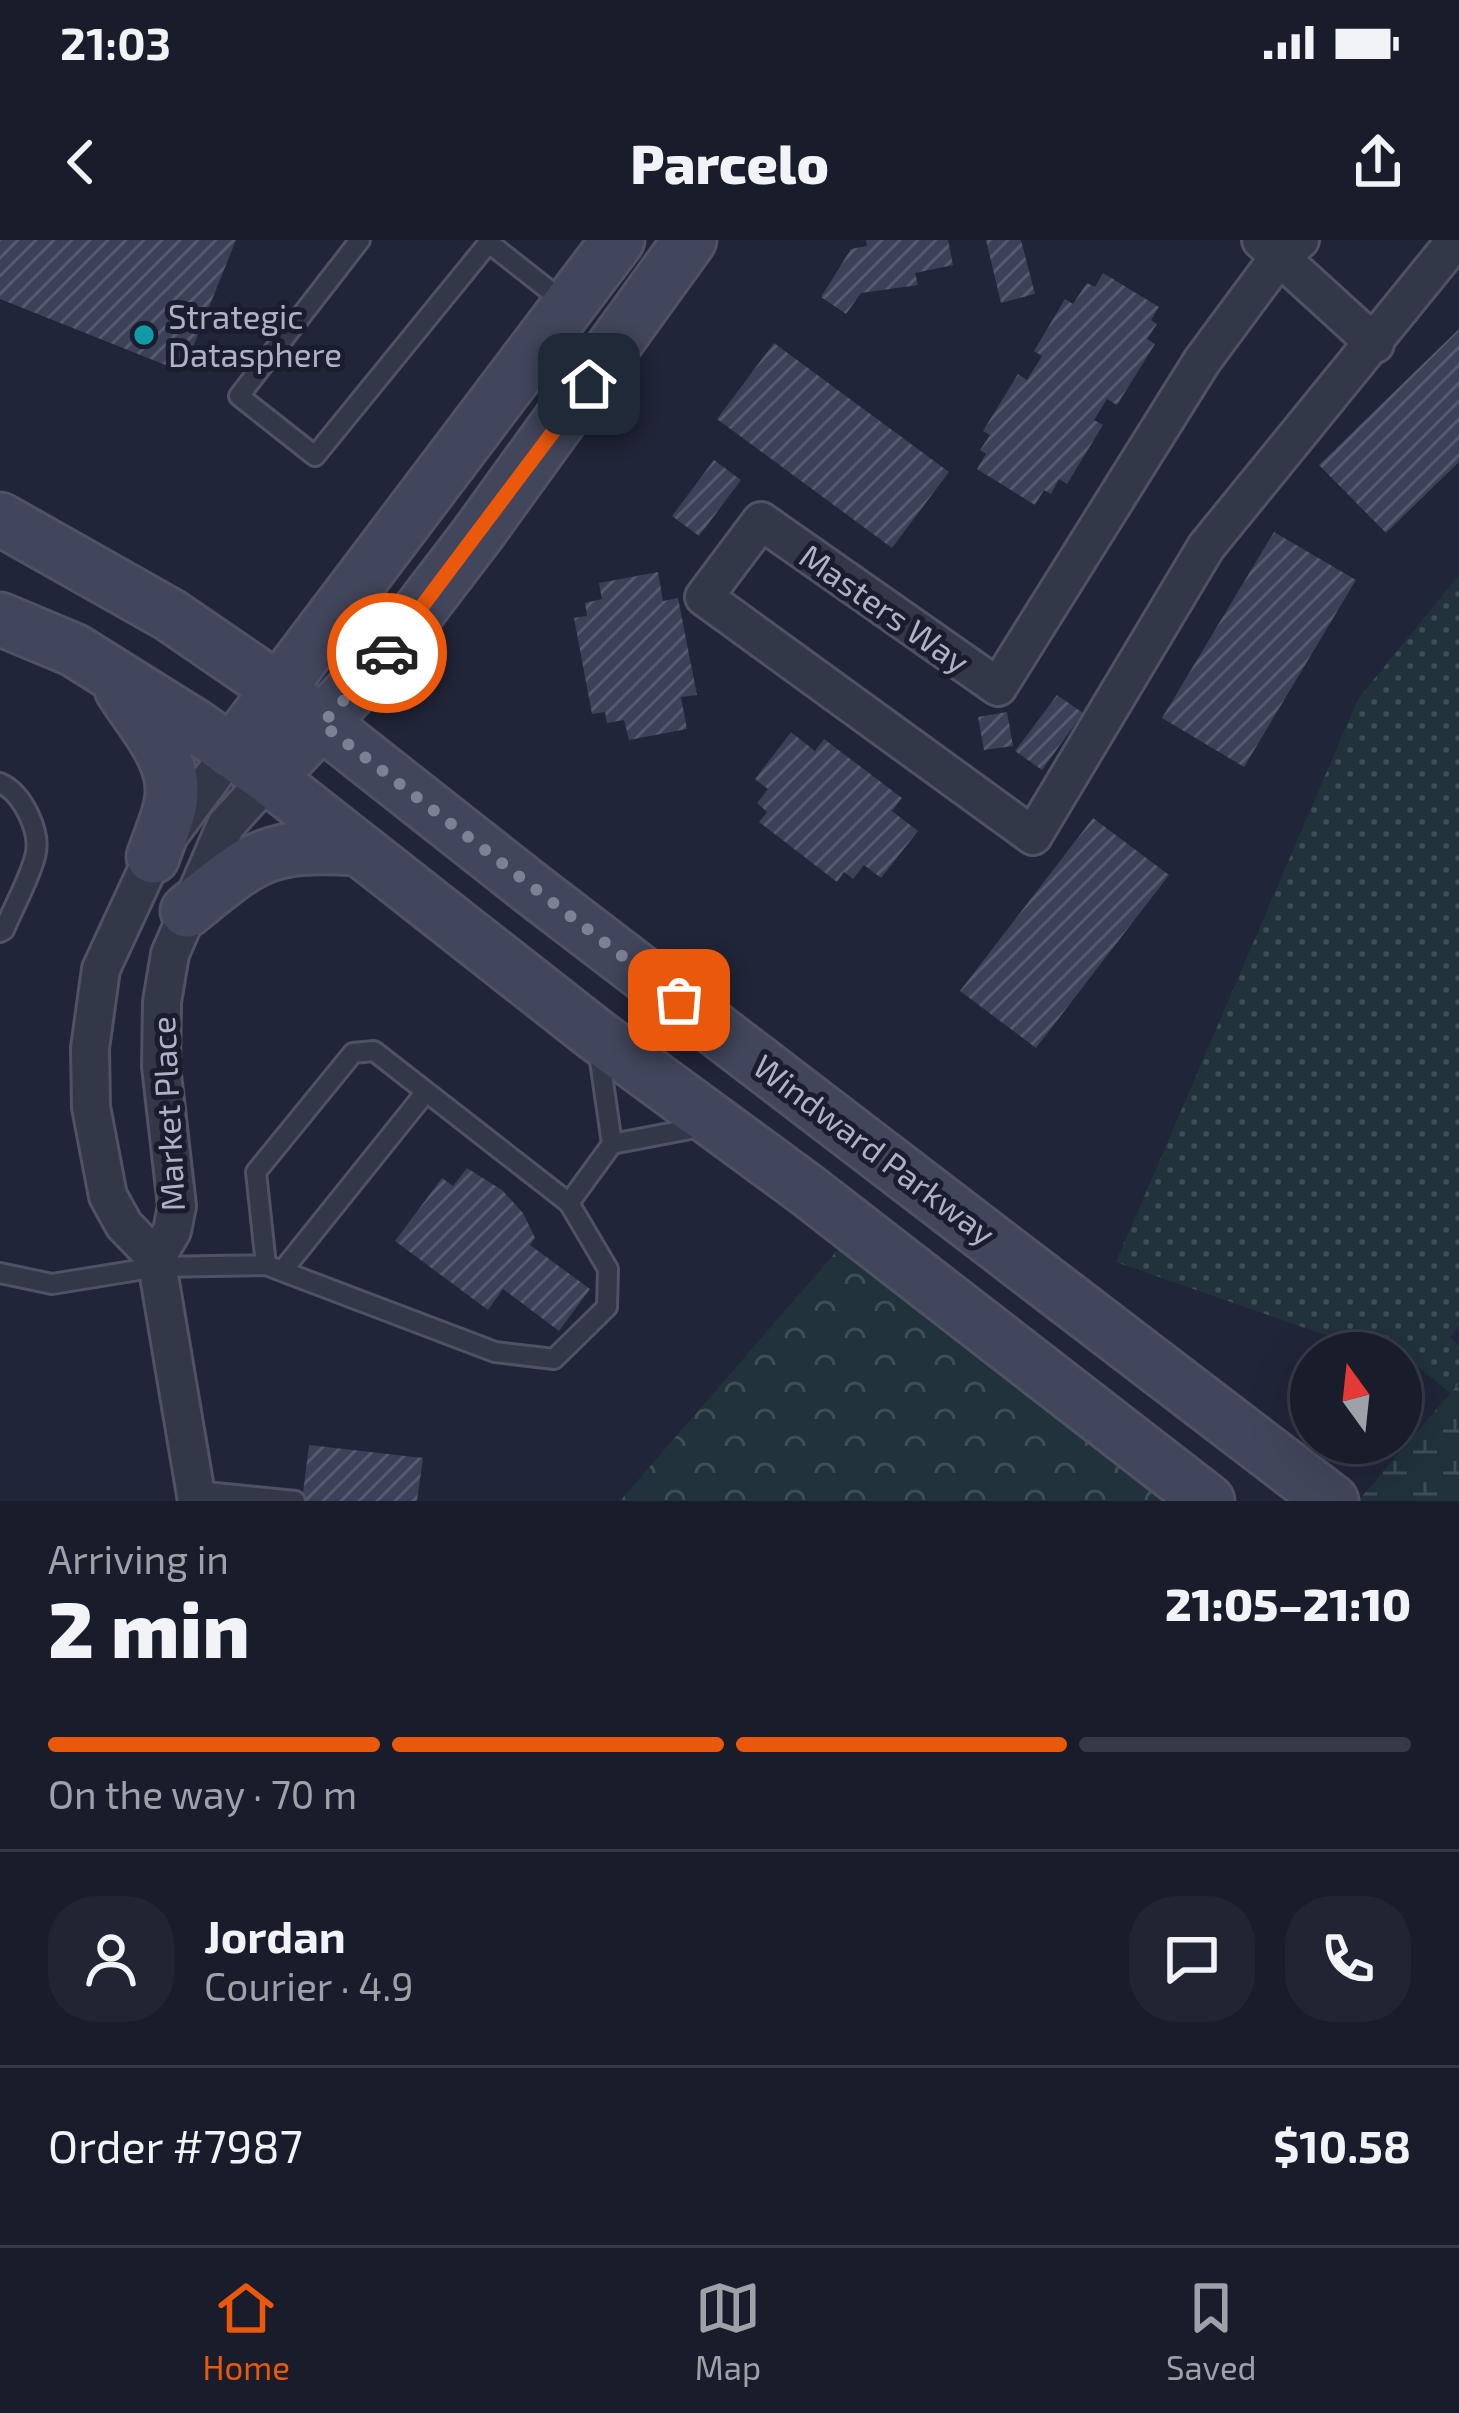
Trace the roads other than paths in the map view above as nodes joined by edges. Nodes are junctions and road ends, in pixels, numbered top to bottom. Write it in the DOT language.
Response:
graph roads {
  1 [pos="360,240"];
  2 [pos="618,240"];
  3 [pos="690,240"];
  4 [pos="1456,240"];
  5 [pos="490,241"];
  6 [pos="1280,246"];
  7 [pos="568,305"];
  8 [pos="622,338"];
  9 [pos="1375,344"];
  10 [pos="0,519"];
  11 [pos="0,619"];
  12 [pos="112,673"];
  13 [pos="281,691"];
  14 [pos="322,724"];
  15 [pos="250,765"];
  16 [pos="0,783"];
  17 [pos="358,849"];
  18 [pos="153,857"];
  19 [pos="187,910"];
  20 [pos="0,932"];
  21 [pos="596,1035"];
  22 [pos="426,1092"];
  23 [pos="718,1124"];
  24 [pos="613,1144"];
  25 [pos="569,1203"];
  26 [pos="156,1262"];
  27 [pos="275,1268"];
  28 [pos="0,1274"];
  29 [pos="197,1496"];
  30 [pos="295,1501"];
  31 [pos="1208,1501"];
  32 [pos="1332,1501"];
  1 -- 5 [label="lane"];
  2 -- 7 [label="main road"];
  3 -- 8 [label="main road"];
  4 -- 9 [label="street"];
  5 -- 7 [label="lane"];
  6 -- 9 [label="street, Masters Way"];
  6 -- 9 [label="street, Masters Way"];
  7 -- 8 [label="main road"];
  7 -- 13 [label="main road"];
  8 -- 14 [label="main road"];
  10 -- 13 [label="main road, Windward Parkway"];
  11 -- 12 [label="main road"];
  12 -- 15 [label="main road"];
  12 -- 18 [label="main road"];
  13 -- 14 [label="main road, Windward Parkway"];
  13 -- 15 [label="main road"];
  14 -- 15 [label="main road"];
  14 -- 32 [label="main road, Windward Parkway"];
  15 -- 17 [label="main road"];
  15 -- 18 [label="street, Market Place"];
  15 -- 19 [label="street, Market Place"];
  16 -- 20 [label="lane"];
  17 -- 19 [label="main road"];
  17 -- 21 [label="main road"];
  18 -- 26 [label="street, Market Place"];
  19 -- 26 [label="street, Market Place"];
  21 -- 23 [label="main road"];
  21 -- 24 [label="lane"];
  22 -- 25 [label="lane"];
  22 -- 27 [label="lane"];
  22 -- 27 [label="lane"];
  23 -- 24 [label="lane"];
  23 -- 31 [label="main road"];
  24 -- 25 [label="lane"];
  25 -- 27 [label="lane"];
  26 -- 27 [label="lane"];
  26 -- 28 [label="lane"];
  26 -- 29 [label="street"];
  29 -- 30 [label="lane"];
}
